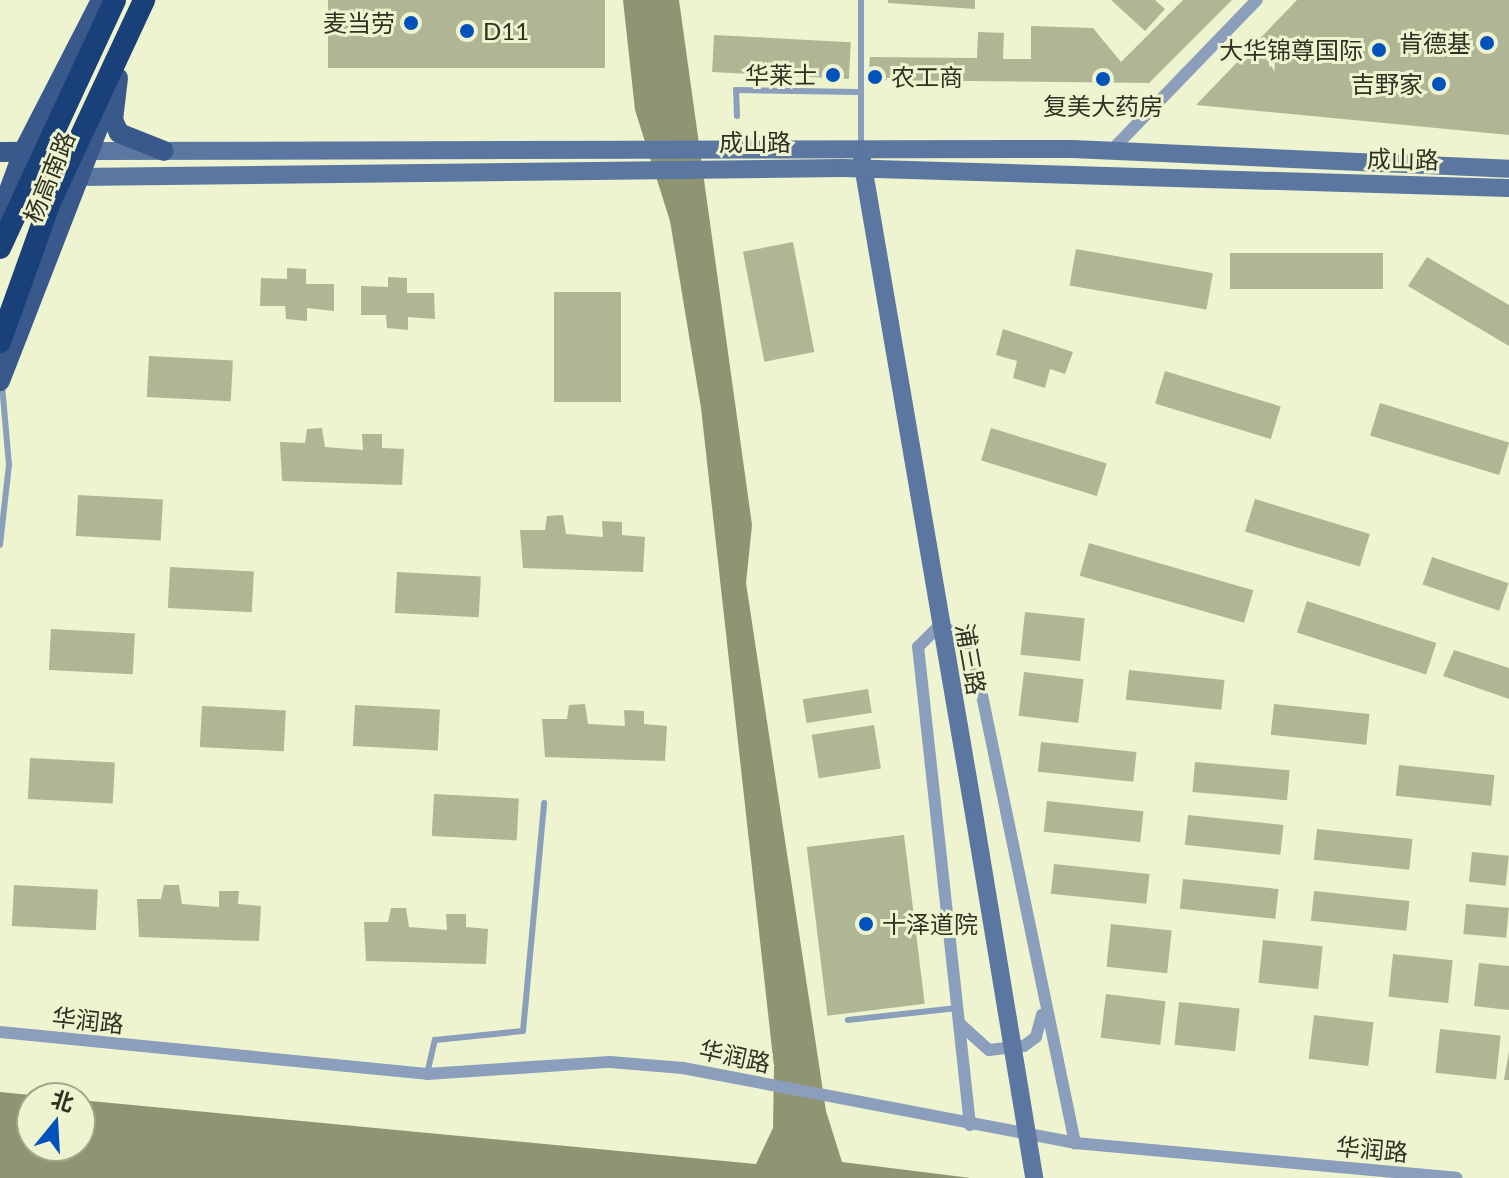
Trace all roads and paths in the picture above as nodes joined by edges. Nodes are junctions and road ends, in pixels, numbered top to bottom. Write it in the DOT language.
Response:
graph roads {
  1 [pos="101,0"];
  2 [pos="115,0"];
  3 [pos="144,0"];
  4 [pos="154,0"];
  5 [pos="861,0"];
  6 [pos="1257,0"];
  7 [pos="118,78"];
  8 [pos="858,92"];
  9 [pos="737,116"];
  10 [pos="861,149"];
  11 [pos="87,151"];
  12 [pos="164,151"];
  13 [pos="1111,151"];
  14 [pos="0,152"];
  15 [pos="23,152"];
  16 [pos="701,159"];
  17 [pos="627,160"];
  18 [pos="1509,169"];
  19 [pos="863,170"];
  20 [pos="7,176"];
  21 [pos="77,177"];
  22 [pos="1509,188"];
  23 [pos="0,215"];
  24 [pos="0,248"];
  25 [pos="0,342"];
  26 [pos="1,379"];
  27 [pos="0,545"];
  28 [pos="941,624"];
  29 [pos="544,803"];
  30 [pos="1043,1008"];
  31 [pos="958,1015"];
  32 [pos="848,1020"];
  33 [pos="0,1032"];
  34 [pos="427,1074"];
  35 [pos="970,1125"];
  36 [pos="1075,1143"];
  37 [pos="1034,1178"];
  38 [pos="1456,1178"];
  1 -- 15 [label="main road, 杨高南路"];
  2 -- 24 [label="highway, 杨高南路, bridge"];
  3 -- 25 [label="highway, 杨高南路, bridge"];
  4 -- 7 [label="main road, 杨高南路"];
  5 -- 8 [label="lane"];
  6 -- 13 [label="street"];
  7 -- 11 [label="main road, 杨高南路"];
  7 -- 12 [label="main road"];
  8 -- 9 [label="lane"];
  8 -- 10 [label="lane"];
  10 -- 13 [label="main road, 成山路"];
  10 -- 16 [label="main road, 成山路"];
  10 -- 19 [label="main road, 浦三路"];
  11 -- 12 [label="main road, 成山路"];
  11 -- 15 [label="main road, 成山路"];
  11 -- 21 [label="main road, 杨高南路"];
  12 -- 17 [label="main road, 成山路"];
  13 -- 18 [label="main road, 成山路"];
  14 -- 15 [label="main road, 成山路"];
  15 -- 20 [label="main road, 杨高南路"];
  16 -- 17 [label="main road, 成山路"];
  16 -- 19 [label="main road, 成山路"];
  17 -- 21 [label="main road, 成山路"];
  19 -- 22 [label="main road, 成山路"];
  19 -- 28 [label="main road, 浦三路"];
  20 -- 21 [label="main road, 成山路"];
  20 -- 23 [label="main road, 杨高南路"];
  21 -- 26 [label="main road, 杨高南路"];
  26 -- 27 [label="lane, 杨高南路"];
  28 -- 30 [label="street"];
  28 -- 31 [label="street"];
  28 -- 37 [label="main road, 浦三路, bridge"];
  29 -- 34 [label="lane"];
  30 -- 31 [label="street"];
  30 -- 36 [label="street"];
  31 -- 32 [label="lane"];
  31 -- 35 [label="street"];
  33 -- 34 [label="street, 华润路"];
  34 -- 35 [label="street, 华润路"];
  35 -- 36 [label="street, 华润路"];
  36 -- 38 [label="street, 华润路"];
}
